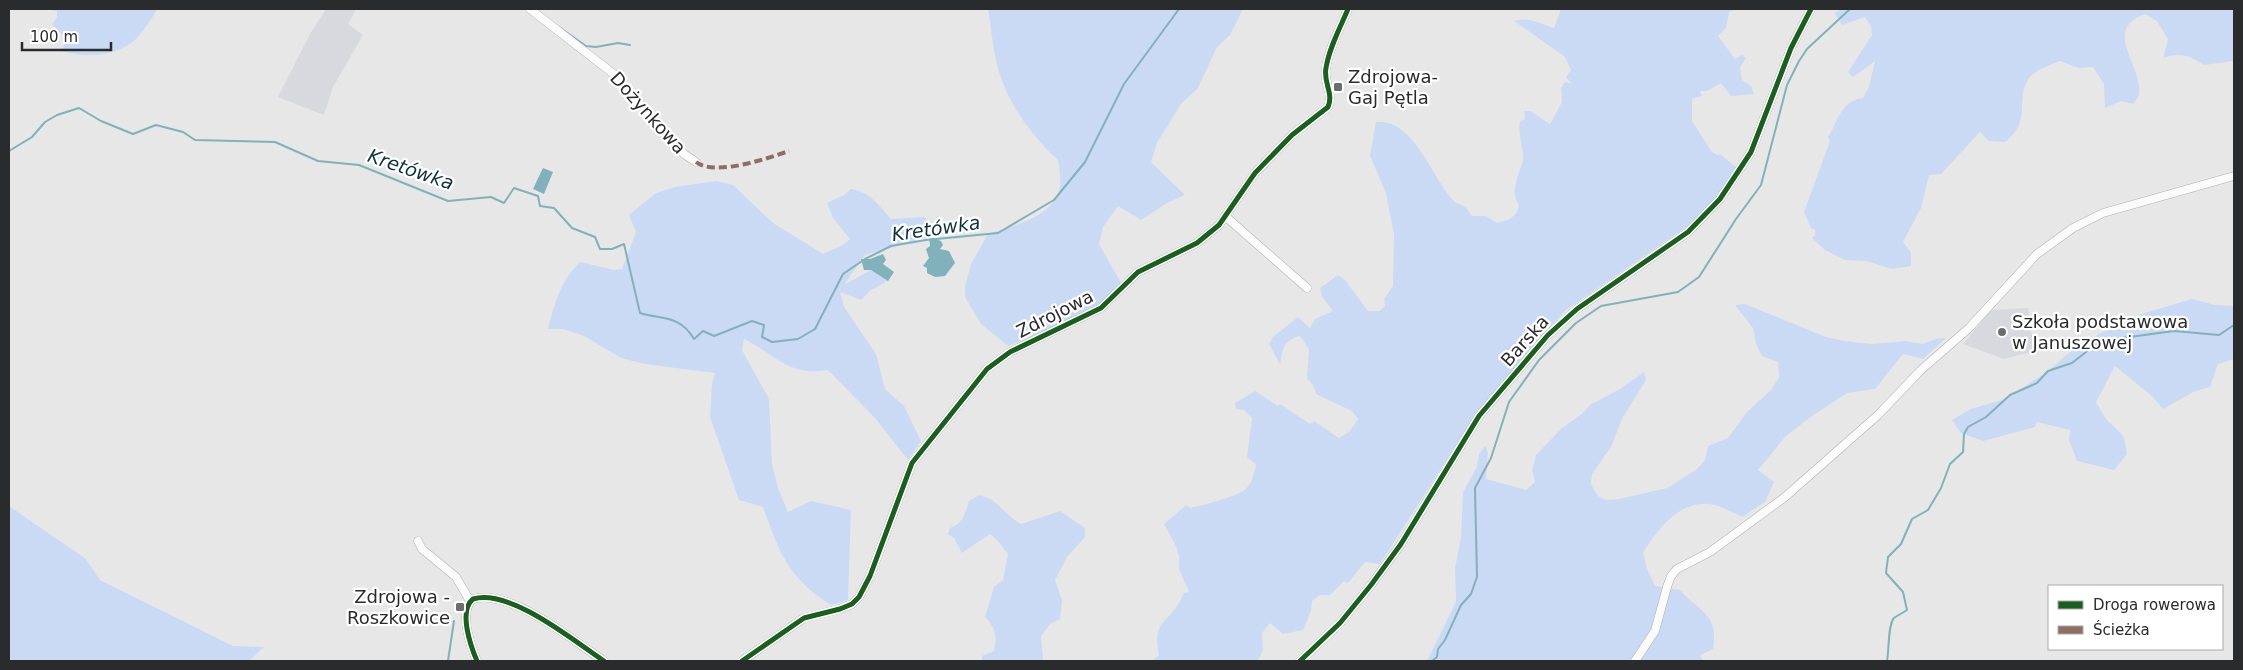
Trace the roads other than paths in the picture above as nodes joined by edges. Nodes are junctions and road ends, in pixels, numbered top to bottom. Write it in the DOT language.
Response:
graph roads {
  1 [pos="530,9"];
  2 [pos="1348,9"];
  3 [pos="1812,9"];
  4 [pos="696,162"];
  5 [pos="2234,176"];
  6 [pos="1225,216"];
  7 [pos="1307,288"];
  8 [pos="418,541"];
  9 [pos="470,601"];
  10 [pos="1637,659"];
  11 [pos="477,661"];
  12 [pos="604,661"];
  13 [pos="742,661"];
  14 [pos="1300,661"];
  1 -- 4 [label="street, Dożynkowa"];
  2 -- 6 [label="street, Zdrojowa"];
  3 -- 14 [label="street, Barska"];
  5 -- 10 [label="street"];
  6 -- 7 [label="street"];
  6 -- 13 [label="street, Zdrojowa"];
  8 -- 9 [label="street"];
  9 -- 11 [label="street"];
  9 -- 12 [label="street"];
}
